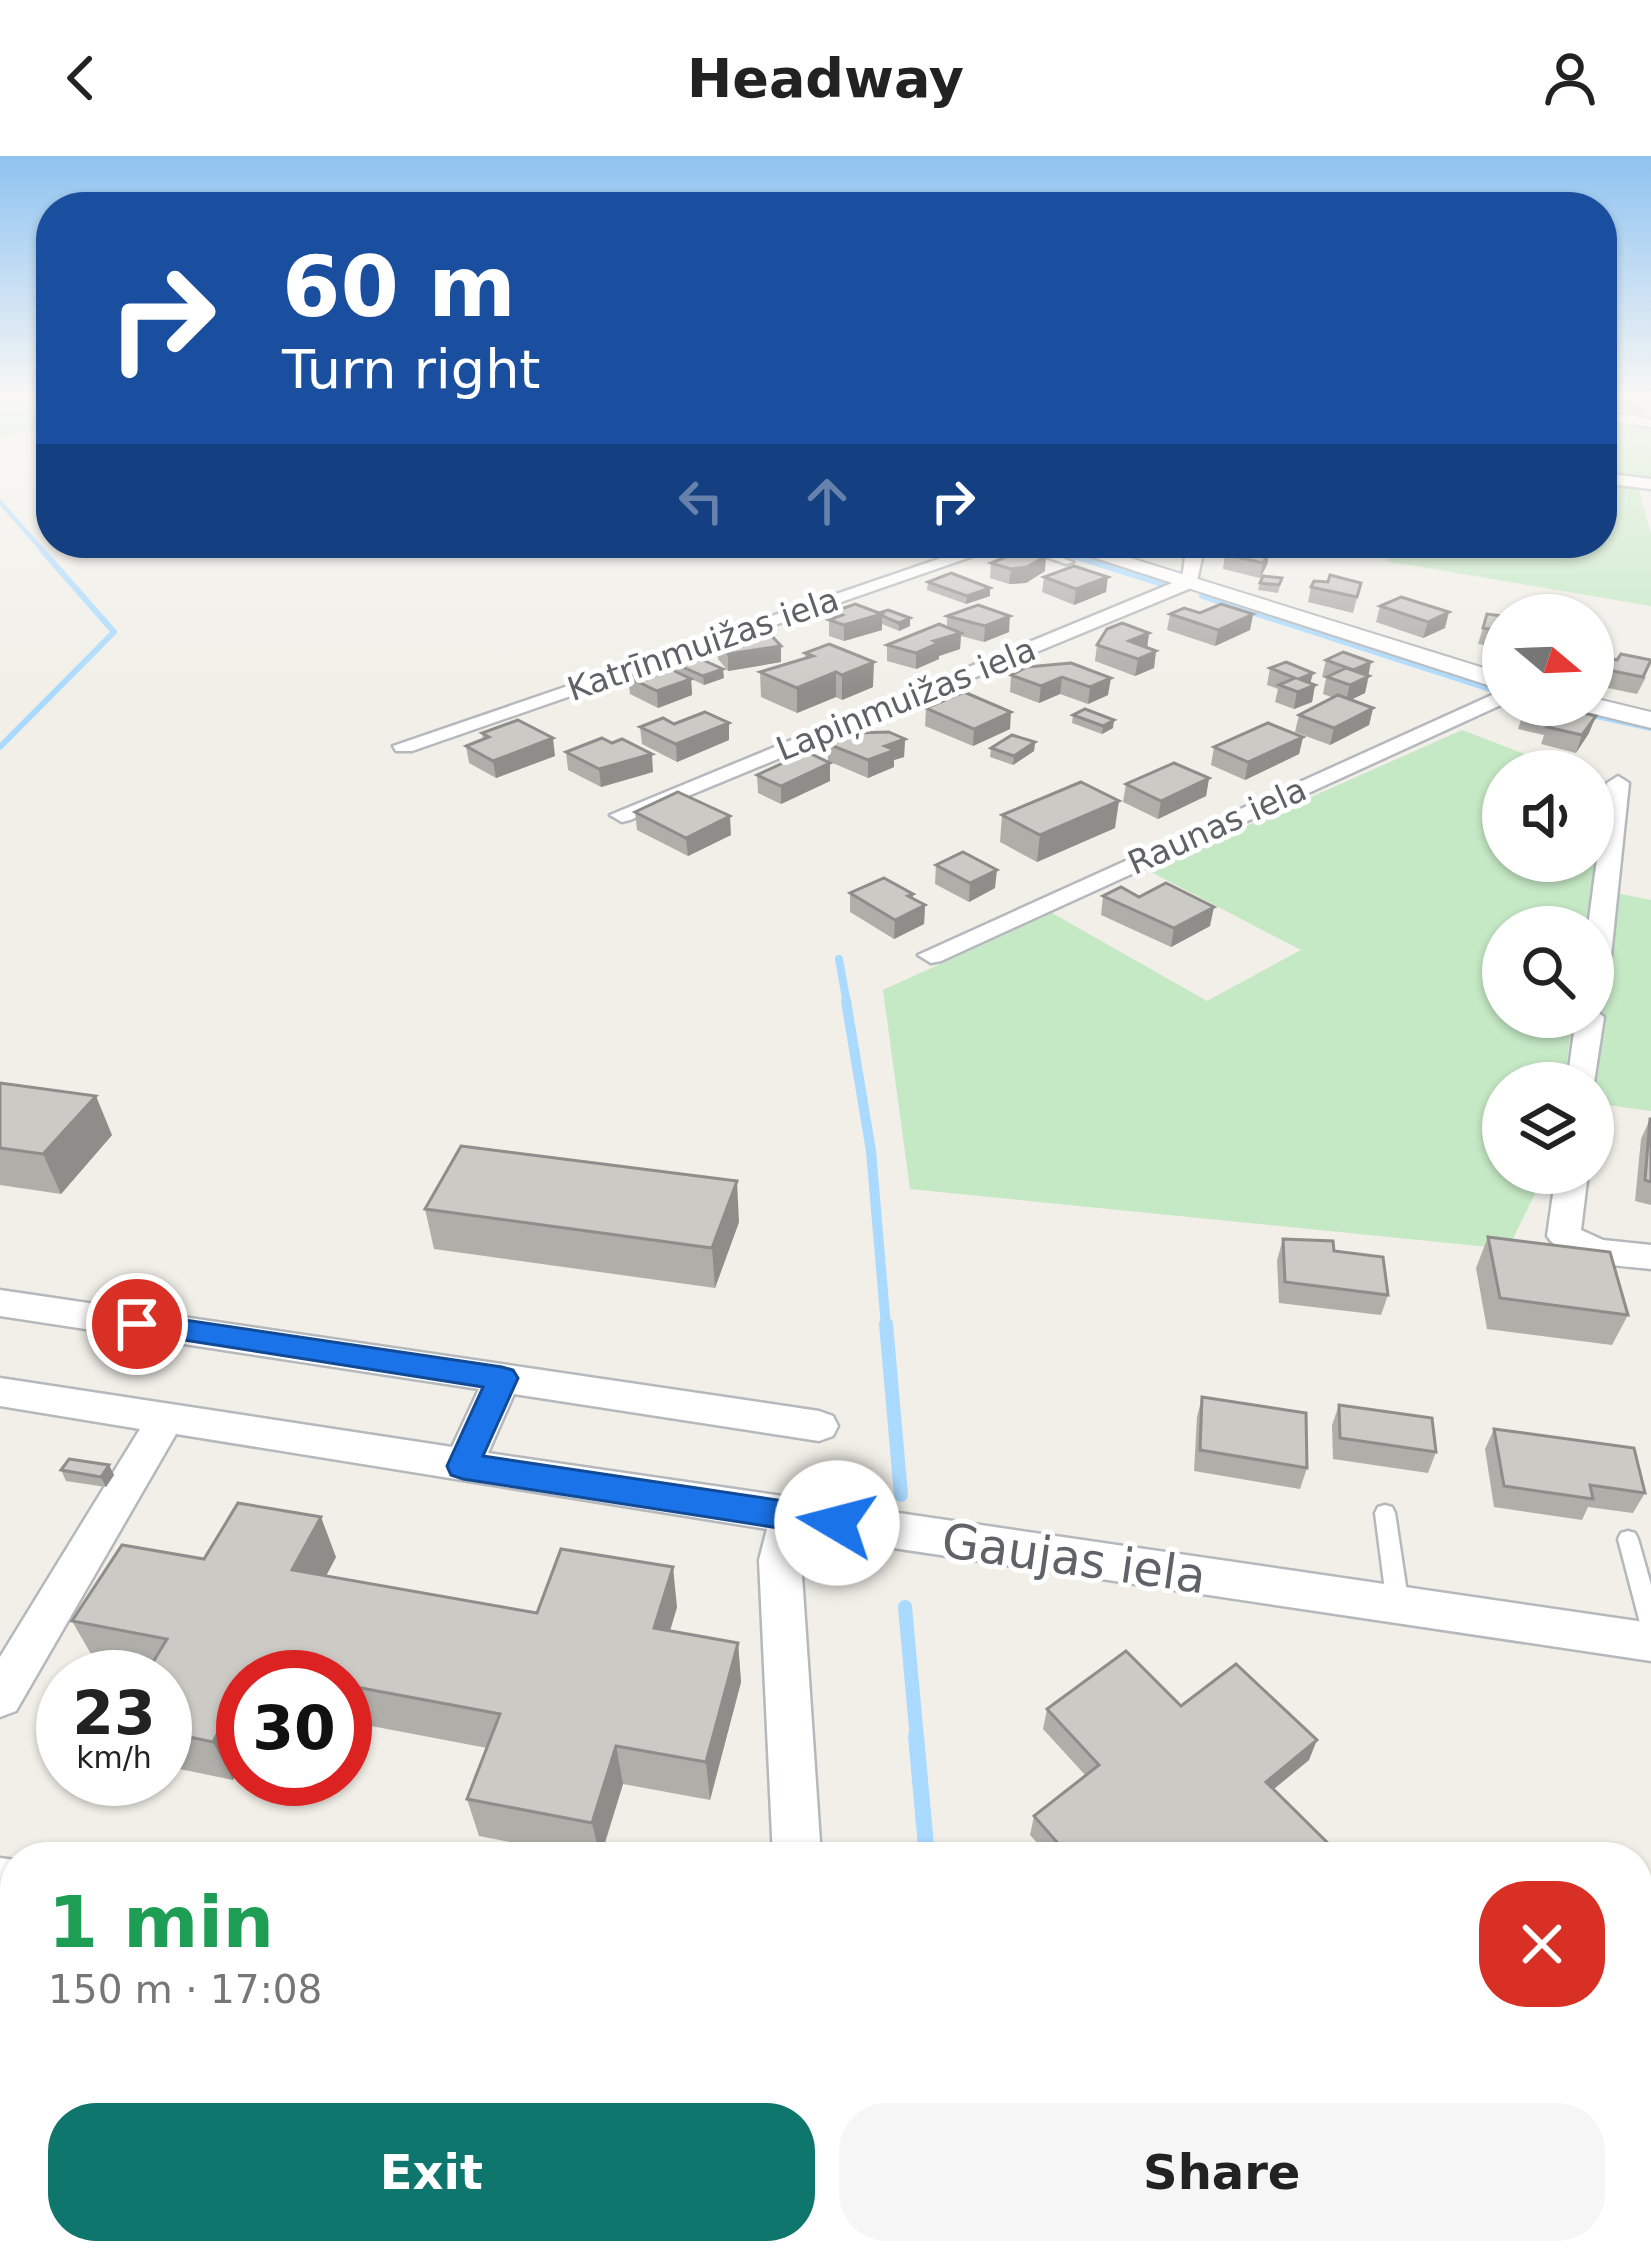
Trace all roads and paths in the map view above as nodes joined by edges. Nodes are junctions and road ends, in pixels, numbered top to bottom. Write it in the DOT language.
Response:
graph roads {
  1 [pos="957,558"];
  2 [pos="1090,558"];
  3 [pos="1194,558"];
  4 [pos="1190,582"];
  5 [pos="1482,675"];
  6 [pos="1482,706"];
  7 [pos="1614,711"];
  8 [pos="1651,720"];
  9 [pos="404,746"];
  10 [pos="1618,783"];
  11 [pos="622,815"];
  12 [pos="1603,906"];
  13 [pos="931,956"];
  14 [pos="1569,1194"];
  15 [pos="1651,1257"];
  16 [pos="0,1303"];
  17 [pos="502,1378"];
  18 [pos="0,1392"];
  19 [pos="166,1418"];
  20 [pos="819,1426"];
  21 [pos="463,1466"];
  22 [pos="1385,1513"];
  23 [pos="790,1516"];
  24 [pos="1628,1539"];
  25 [pos="1398,1606"];
  26 [pos="1651,1623"];
  27 [pos="1651,1642"];
  28 [pos="0,1697"];
  29 [pos="795,1842"];
  1 -- 9 [label="street, Katrīnmuižas iela"];
  2 -- 4 [label="street"];
  3 -- 4 [label="street"];
  4 -- 5 [label="street"];
  4 -- 11 [label="street, Lapiņmuižas iela"];
  6 -- 13 [label="street, Raunas iela"];
  7 -- 8 [label="street"];
  10 -- 12 [label="street"];
  14 -- 15 [label="street"];
  16 -- 17 [label="street"];
  17 -- 20 [label="street"];
  17 -- 21 [label="street"];
  18 -- 19 [label="street, Gaujas iela"];
  19 -- 21 [label="street, Gaujas iela"];
  19 -- 28 [label="street"];
  21 -- 23 [label="street, Gaujas iela"];
  22 -- 25 [label="lane"];
  23 -- 25 [label="street, Gaujas iela"];
  23 -- 29 [label="street"];
  24 -- 26 [label="lane"];
  25 -- 27 [label="street, Gaujas iela"];
}
